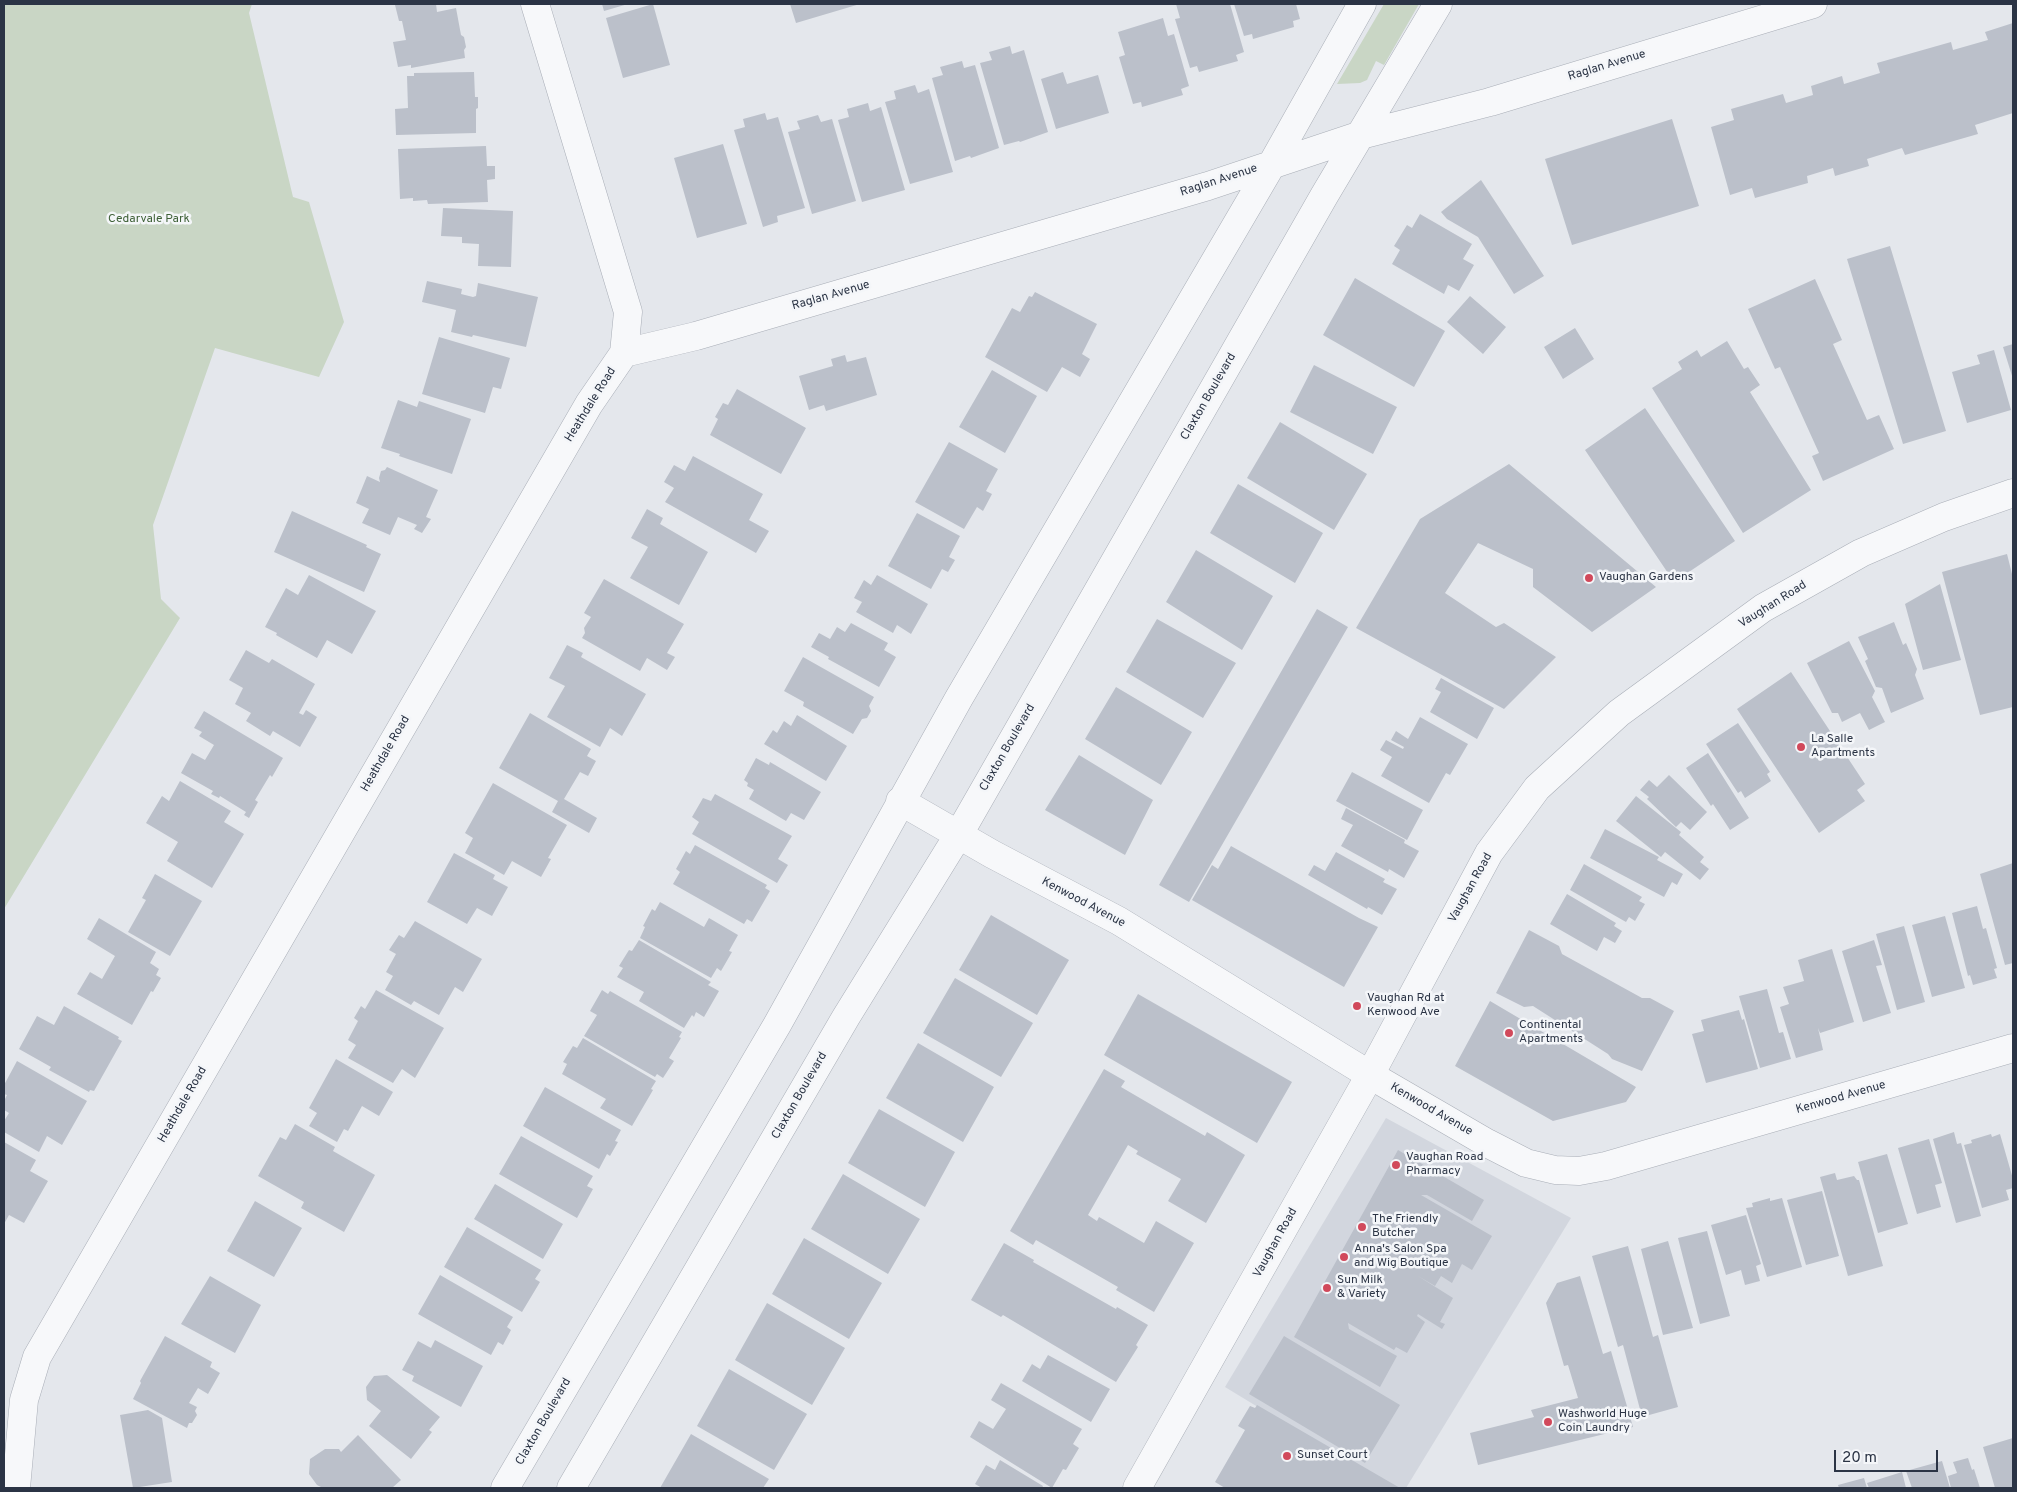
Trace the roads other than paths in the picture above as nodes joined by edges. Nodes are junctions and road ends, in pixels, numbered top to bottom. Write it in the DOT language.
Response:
graph roads {
  1 [pos="535,4"];
  2 [pos="1362,4"];
  3 [pos="1438,4"];
  4 [pos="1813,4"];
  5 [pos="1361,136"];
  6 [pos="1272,164"];
  7 [pos="624,353"];
  8 [pos="2013,493"];
  9 [pos="900,802"];
  10 [pos="959,834"];
  11 [pos="2013,1048"];
  12 [pos="1370,1075"];
  13 [pos="16,1488"];
  14 [pos="505,1488"];
  15 [pos="571,1488"];
  16 [pos="1137,1488"];
  1 -- 7 [label="street, Heathdale Road"];
  2 -- 6 [label="street, Claxton Boulevard"];
  3 -- 5 [label="street, Claxton Boulevard"];
  4 -- 5 [label="street, Raglan Avenue"];
  5 -- 6 [label="street, Raglan Avenue"];
  5 -- 10 [label="street, Claxton Boulevard"];
  6 -- 7 [label="street, Raglan Avenue"];
  6 -- 9 [label="street, Claxton Boulevard"];
  7 -- 13 [label="street, Heathdale Road"];
  8 -- 12 [label="street, Vaughan Road"];
  9 -- 10 [label="street, Kenwood Avenue"];
  9 -- 14 [label="street, Claxton Boulevard"];
  10 -- 12 [label="street, Kenwood Avenue"];
  10 -- 15 [label="street, Claxton Boulevard"];
  11 -- 12 [label="street, Kenwood Avenue"];
  12 -- 16 [label="street, Vaughan Road"];
}
